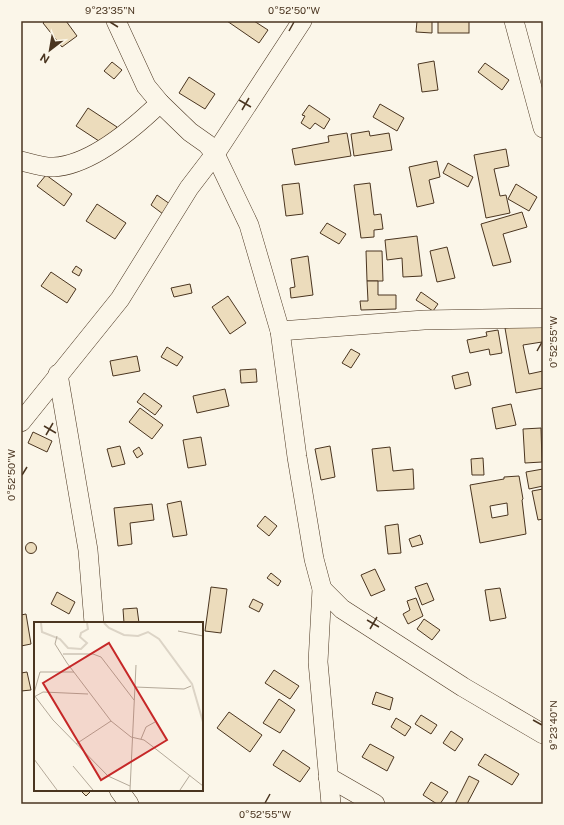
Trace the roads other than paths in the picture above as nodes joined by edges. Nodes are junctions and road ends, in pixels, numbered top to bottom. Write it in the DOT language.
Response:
graph roads {
  1 [pos="116,21"];
  2 [pos="302,21"];
  3 [pos="514,21"];
  4 [pos="160,103"];
  5 [pos="543,128"];
  6 [pos="215,154"];
  7 [pos="21,161"];
  8 [pos="543,318"];
  9 [pos="280,331"];
  10 [pos="58,374"];
  11 [pos="21,422"];
  12 [pos="322,589"];
  13 [pos="94,622"];
  14 [pos="543,734"];
  15 [pos="328,777"];
  16 [pos="120,791"];
  17 [pos="130,804"];
  18 [pos="331,804"];
  19 [pos="375,804"];
  1 -- 4 [label="street"];
  2 -- 6 [label="street"];
  3 -- 5 [label="street"];
  4 -- 6 [label="street"];
  4 -- 7 [label="street"];
  6 -- 9 [label="street"];
  6 -- 10 [label="street"];
  8 -- 9 [label="street"];
  9 -- 12 [label="street"];
  10 -- 11 [label="street"];
  10 -- 13 [label="street"];
  12 -- 14 [label="street"];
  12 -- 15 [label="street"];
  15 -- 18 [label="street"];
  15 -- 19 [label="street"];
  16 -- 17 [label="street"];
}
